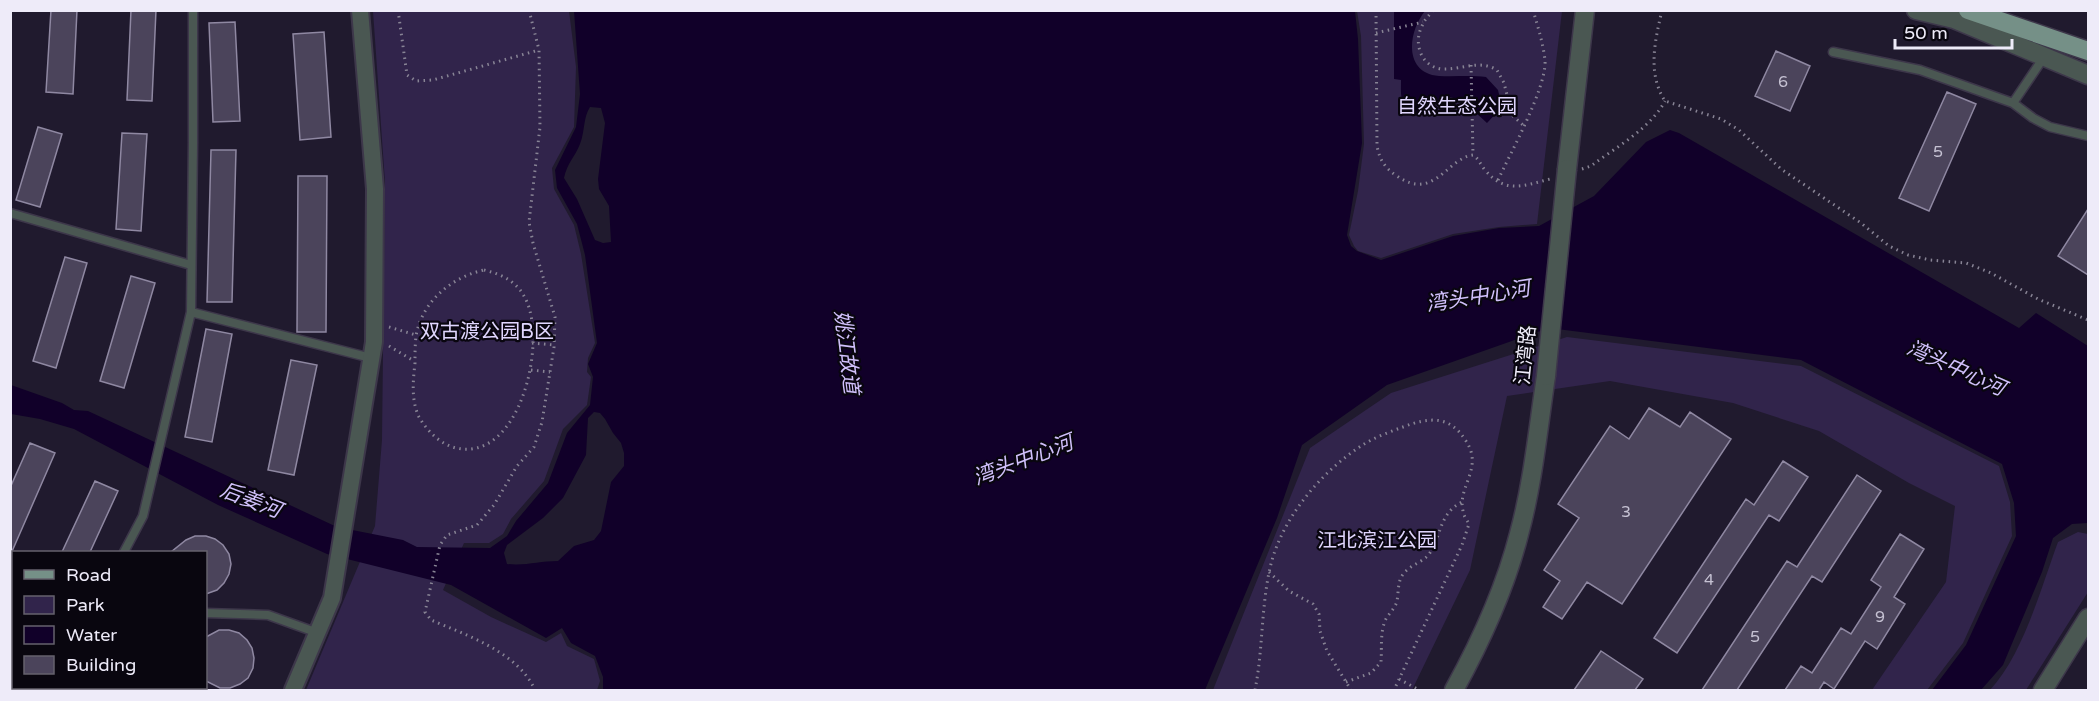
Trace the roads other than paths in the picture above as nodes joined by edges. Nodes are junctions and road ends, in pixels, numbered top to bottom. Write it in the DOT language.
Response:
graph roads {
  1 [pos="193,10"];
  2 [pos="360,10"];
  3 [pos="1585,10"];
  4 [pos="1916,10"];
  5 [pos="1968,10"];
  6 [pos="2088,51"];
  7 [pos="1833,52"];
  8 [pos="2044,57"];
  9 [pos="2088,75"];
  10 [pos="2013,104"];
  11 [pos="2088,136"];
  12 [pos="10,213"];
  13 [pos="191,265"];
  14 [pos="191,312"];
  15 [pos="371,358"];
  16 [pos="125,551"];
  17 [pos="207,614"];
  18 [pos="2088,618"];
  19 [pos="318,633"];
  20 [pos="293,690"];
  21 [pos="1455,690"];
  22 [pos="2043,690"];
  1 -- 13 [label="lane"];
  2 -- 15 [label="street"];
  3 -- 21 [label="street, 江湾路, bridge"];
  4 -- 8 [label="street"];
  5 -- 6 [label="main road"];
  7 -- 10 [label="lane"];
  8 -- 9 [label="street"];
  8 -- 10 [label="lane"];
  10 -- 11 [label="lane"];
  12 -- 13 [label="lane"];
  13 -- 14 [label="lane"];
  14 -- 15 [label="lane"];
  14 -- 16 [label="lane"];
  15 -- 19 [label="street"];
  17 -- 19 [label="lane"];
  18 -- 22 [label="street"];
  19 -- 20 [label="street"];
}
